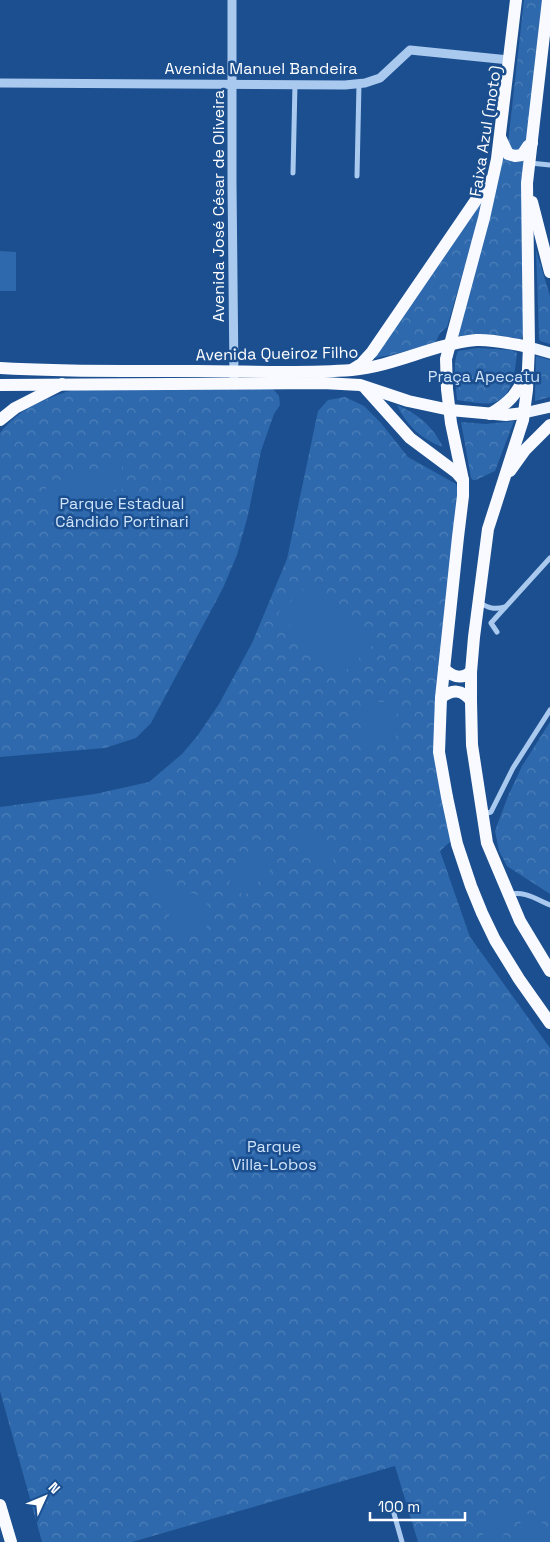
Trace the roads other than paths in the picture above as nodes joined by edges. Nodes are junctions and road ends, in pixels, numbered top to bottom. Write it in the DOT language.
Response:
graph roads {
  1 [pos="232,0"];
  2 [pos="517,0"];
  3 [pos="548,0"];
  4 [pos="509,60"];
  5 [pos="546,61"];
  6 [pos="0,83"];
  7 [pos="233,84"];
  8 [pos="295,84"];
  9 [pos="359,84"];
  10 [pos="501,138"];
  11 [pos="532,143"];
  12 [pos="530,163"];
  13 [pos="550,165"];
  14 [pos="293,172"];
  15 [pos="493,175"];
  16 [pos="357,176"];
  17 [pos="527,183"];
  18 [pos="471,265"];
  19 [pos="550,272"];
  20 [pos="449,344"];
  21 [pos="529,348"];
  22 [pos="550,353"];
  23 [pos="0,368"];
  24 [pos="352,370"];
  25 [pos="528,371"];
  26 [pos="234,377"];
  27 [pos="63,383"];
  28 [pos="0,385"];
  29 [pos="360,385"];
  30 [pos="550,407"];
  31 [pos="450,410"];
  32 [pos="524,413"];
  33 [pos="490,414"];
  34 [pos="0,420"];
  35 [pos="550,425"];
  36 [pos="463,480"];
  37 [pos="504,480"];
  38 [pos="550,558"];
  39 [pos="479,602"];
  40 [pos="506,607"];
  41 [pos="497,632"];
  42 [pos="444,669"];
  43 [pos="471,672"];
  44 [pos="441,698"];
  45 [pos="471,701"];
  46 [pos="550,710"];
  47 [pos="481,815"];
  48 [pos="508,895"];
  49 [pos="550,905"];
  50 [pos="550,971"];
  51 [pos="544,1009"];
  52 [pos="550,1023"];
  53 [pos="0,1505"];
  54 [pos="392,1510"];
  55 [pos="10,1542"];
  56 [pos="402,1542"];
  1 -- 7 [label="street, Avenida José César de Oliveira"];
  2 -- 4 [label="highway"];
  2 -- 10 [label="street, Faixa Azul (moto)"];
  3 -- 5 [label="highway"];
  4 -- 9 [label="street, Avenida Manuel Bandeira"];
  4 -- 10 [label="highway"];
  5 -- 11 [label="highway"];
  6 -- 7 [label="street, Avenida Manuel Bandeira"];
  7 -- 8 [label="street, Avenida Manuel Bandeira"];
  7 -- 26 [label="street, Avenida José César de Oliveira"];
  8 -- 9 [label="street, Avenida Manuel Bandeira"];
  8 -- 14 [label="street"];
  9 -- 16 [label="street"];
  10 -- 11 [label="highway"];
  10 -- 15 [label="highway"];
  10 -- 18 [label="street, Faixa Azul (moto)"];
  11 -- 12 [label="highway"];
  12 -- 13 [label="street"];
  12 -- 17 [label="highway"];
  15 -- 18 [label="highway"];
  15 -- 24 [label="highway"];
  17 -- 19 [label="highway"];
  17 -- 21 [label="highway"];
  18 -- 20 [label="highway"];
  20 -- 21 [label="highway, Avenida Queiroz Filho"];
  20 -- 24 [label="highway, Avenida Queiroz Filho"];
  20 -- 31 [label="highway"];
  21 -- 22 [label="main road, Avenida Queiroz Filho"];
  21 -- 25 [label="highway"];
  23 -- 26 [label="highway, Avenida Queiroz Filho"];
  24 -- 26 [label="highway, Avenida Queiroz Filho"];
  25 -- 32 [label="highway"];
  25 -- 33 [label="highway"];
  26 -- 27 [label="highway, Avenida Queiroz Filho"];
  26 -- 29 [label="highway, Avenida Queiroz Filho"];
  27 -- 28 [label="highway, Avenida Queiroz Filho"];
  27 -- 34 [label="highway"];
  29 -- 31 [label="highway, Avenida Queiroz Filho"];
  29 -- 36 [label="highway"];
  30 -- 32 [label="main road, Avenida Queiroz Filho"];
  31 -- 33 [label="highway, Avenida Queiroz Filho"];
  31 -- 36 [label="highway"];
  32 -- 33 [label="highway, Avenida Queiroz Filho"];
  32 -- 37 [label="highway"];
  35 -- 37 [label="highway"];
  36 -- 42 [label="highway"];
  37 -- 39 [label="highway"];
  38 -- 40 [label="street"];
  39 -- 40 [label="street"];
  39 -- 43 [label="highway"];
  40 -- 41 [label="street"];
  42 -- 43 [label="highway"];
  42 -- 44 [label="highway"];
  43 -- 45 [label="highway"];
  44 -- 45 [label="highway"];
  44 -- 51 [label="highway"];
  45 -- 47 [label="highway"];
  46 -- 47 [label="street"];
  47 -- 48 [label="highway"];
  48 -- 49 [label="street"];
  48 -- 50 [label="highway"];
  51 -- 52 [label="highway"];
  53 -- 55 [label="highway"];
  54 -- 56 [label="street"];
}
